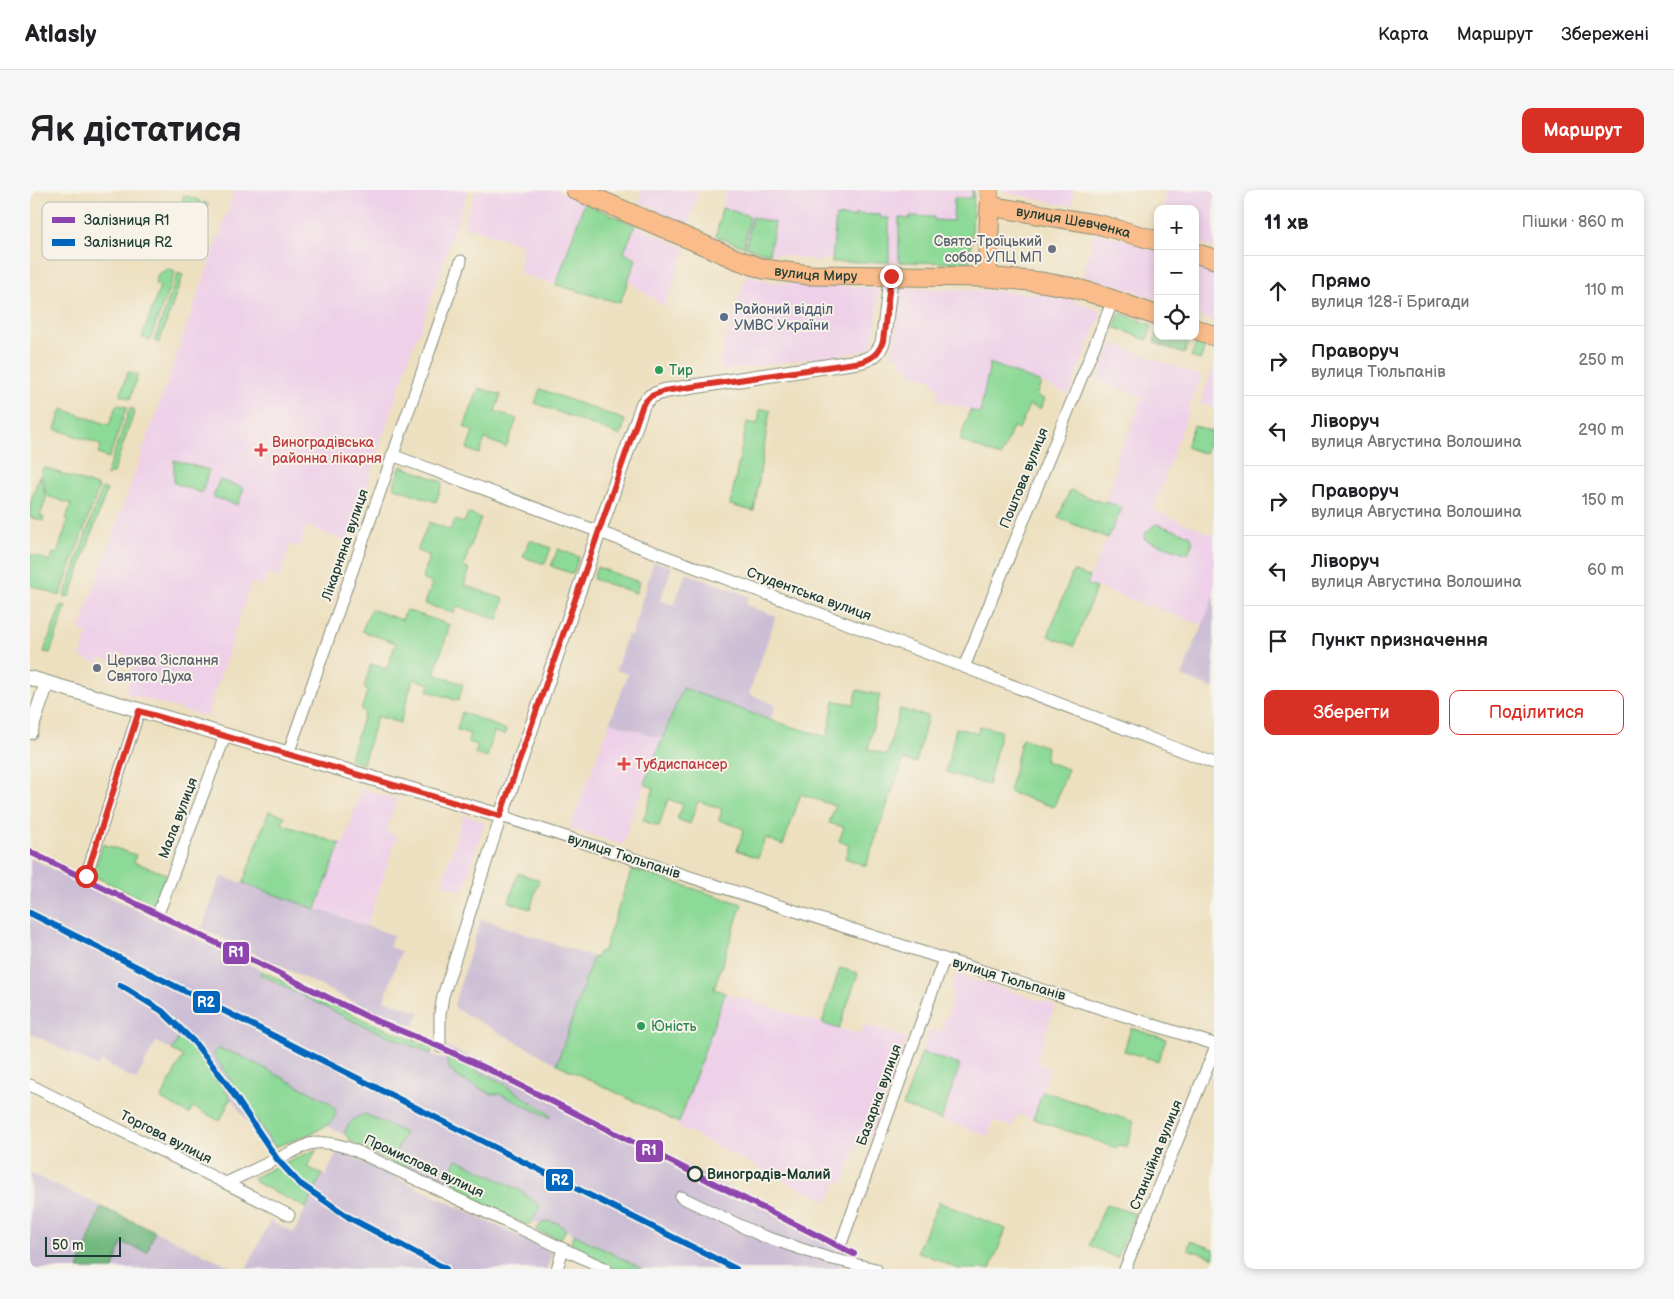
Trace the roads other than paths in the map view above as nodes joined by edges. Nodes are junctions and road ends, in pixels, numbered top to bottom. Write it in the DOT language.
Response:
graph roads {
  1 [pos="576,190"];
  2 [pos="989,198"];
  3 [pos="1154,240"];
  4 [pos="1199,254"];
  5 [pos="1214,259"];
  6 [pos="461,261"];
  7 [pos="891,276"];
  8 [pos="987,278"];
  9 [pos="1113,300"];
  10 [pos="1154,315"];
  11 [pos="1199,331"];
  12 [pos="1214,336"];
  13 [pos="392,455"];
  14 [pos="599,532"];
  15 [pos="964,667"];
  16 [pos="30,678"];
  17 [pos="47,683"];
  18 [pos="139,711"];
  19 [pos="30,732"];
  20 [pos="225,736"];
  21 [pos="288,754"];
  22 [pos="1214,763"];
  23 [pos="500,816"];
  24 [pos="86,876"];
  25 [pos="159,911"];
  26 [pos="944,959"];
  27 [pos="1214,1044"];
  28 [pos="440,1047"];
  29 [pos="1214,1051"];
  30 [pos="1211,1067"];
  31 [pos="30,1085"];
  32 [pos="226,1183"];
  33 [pos="682,1197"];
  34 [pos="289,1215"];
  35 [pos="842,1241"];
  36 [pos="563,1249"];
  37 [pos="557,1269"];
  38 [pos="606,1269"];
  39 [pos="876,1269"];
  40 [pos="1125,1269"];
  1 -- 7 [label="highway, вулиця Миру"];
  2 -- 3 [label="highway, вулиця Шевченка"];
  2 -- 8 [label="highway"];
  4 -- 5 [label="highway"];
  6 -- 13 [label="street, Лікарняна вулиця"];
  7 -- 8 [label="highway, вулиця Миру"];
  7 -- 14 [label="street"];
  8 -- 9 [label="highway, вулиця Миру"];
  9 -- 10 [label="highway, вулиця Миру"];
  9 -- 15 [label="street, Поштова вулиця"];
  11 -- 12 [label="highway"];
  13 -- 14 [label="street, Студентська вулиця"];
  13 -- 21 [label="street, Лікарняна вулиця"];
  14 -- 15 [label="street, Студентська вулиця"];
  14 -- 23 [label="street"];
  15 -- 22 [label="street, Студентська вулиця"];
  16 -- 17 [label="street, вулиця Тюльпанів"];
  17 -- 18 [label="street, вулиця Тюльпанів"];
  17 -- 19 [label="street"];
  18 -- 20 [label="street, вулиця Тюльпанів"];
  18 -- 24 [label="street"];
  20 -- 21 [label="street, вулиця Тюльпанів"];
  20 -- 25 [label="street, Мала вулиця"];
  21 -- 23 [label="street, вулиця Тюльпанів"];
  23 -- 26 [label="street, вулиця Тюльпанів"];
  23 -- 28 [label="street"];
  26 -- 27 [label="street, вулиця Тюльпанів"];
  26 -- 35 [label="street, Базарна вулиця"];
  29 -- 30 [label="street, Станційна вулиця"];
  30 -- 40 [label="street, Станційна вулиця"];
  31 -- 32 [label="street, Торгова вулиця"];
  32 -- 34 [label="street, Торгова вулиця"];
  32 -- 36 [label="street, Промислова вулиця"];
  33 -- 39 [label="street"];
  36 -- 37 [label="street"];
  36 -- 38 [label="street, Промислова вулиця"];
}
